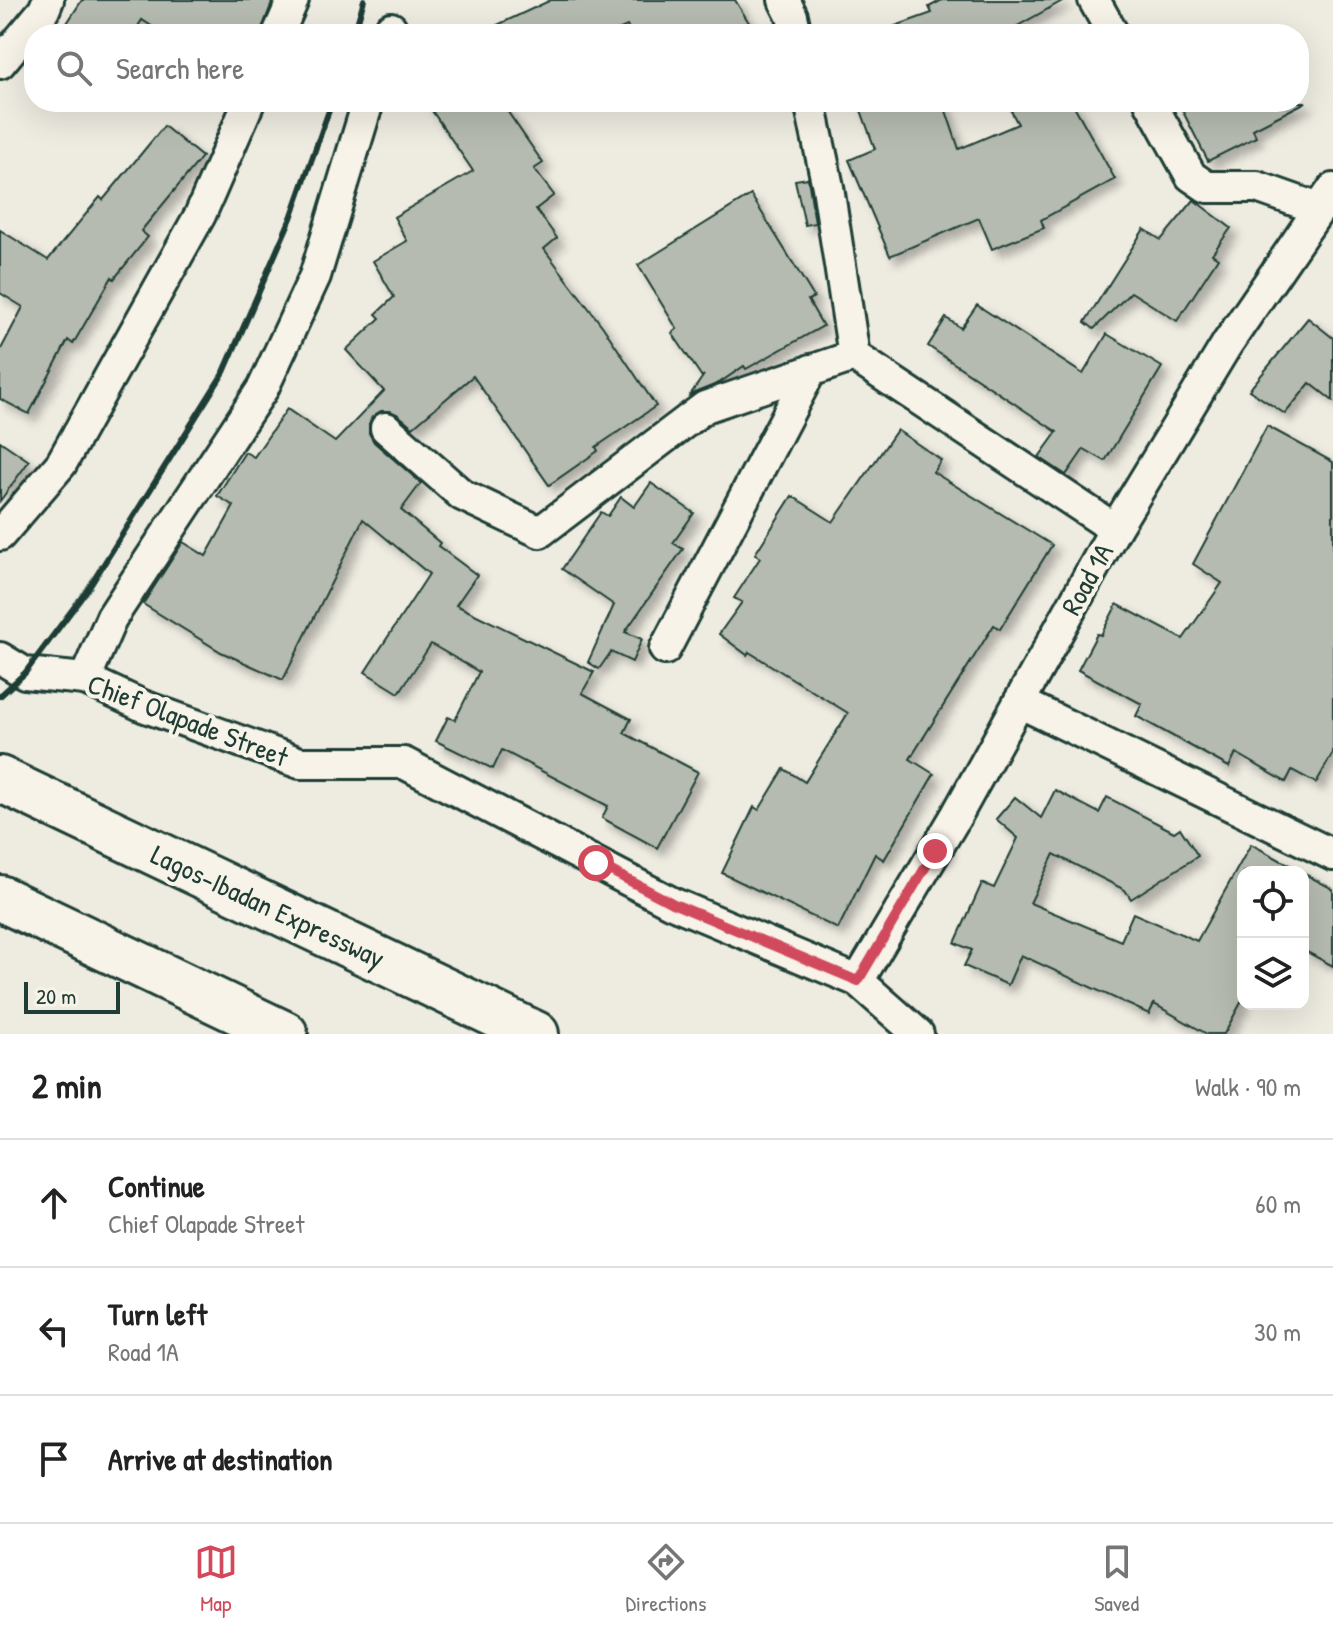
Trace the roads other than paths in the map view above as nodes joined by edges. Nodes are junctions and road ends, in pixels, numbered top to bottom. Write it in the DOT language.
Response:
graph roads {
  1 [pos="48,0"];
  2 [pos="293,0"];
  3 [pos="784,0"];
  4 [pos="1094,0"];
  5 [pos="32,24"];
  6 [pos="282,24"];
  7 [pos="794,24"];
  8 [pos="1107,24"];
  9 [pos="24,34"];
  10 [pos="0,63"];
  11 [pos="245,112"];
  12 [pos="365,112"];
  13 [pos="812,112"];
  14 [pos="1156,112"];
  15 [pos="1326,199"];
  16 [pos="854,356"];
  17 [pos="811,370"];
  18 [pos="386,428"];
  19 [pos="1115,529"];
  20 [pos="0,535"];
  21 [pos="665,649"];
  22 [pos="0,658"];
  23 [pos="85,679"];
  24 [pos="1019,702"];
  25 [pos="0,779"];
  26 [pos="1333,855"];
  27 [pos="0,898"];
  28 [pos="858,981"];
  29 [pos="285,1034"];
  30 [pos="536,1034"];
  31 [pos="918,1034"];
  1 -- 5 [label="street"];
  2 -- 6 [label="street"];
  3 -- 7 [label="street"];
  4 -- 8 [label="street"];
  9 -- 10 [label="street"];
  11 -- 20 [label="street"];
  12 -- 23 [label="street"];
  13 -- 16 [label="street"];
  14 -- 15 [label="street"];
  15 -- 19 [label="street, Road 1A"];
  16 -- 17 [label="street"];
  16 -- 19 [label="street"];
  17 -- 18 [label="street"];
  17 -- 21 [label="street"];
  19 -- 24 [label="street, Road 1A"];
  22 -- 23 [label="street, Chief Olapade Street"];
  23 -- 28 [label="street, Chief Olapade Street"];
  24 -- 26 [label="street"];
  24 -- 28 [label="street, Road 1A"];
  25 -- 30 [label="highway, Lagos-Ibadan Expressway"];
  27 -- 29 [label="highway"];
  28 -- 31 [label="street, Chief Olapade Street"];
}
